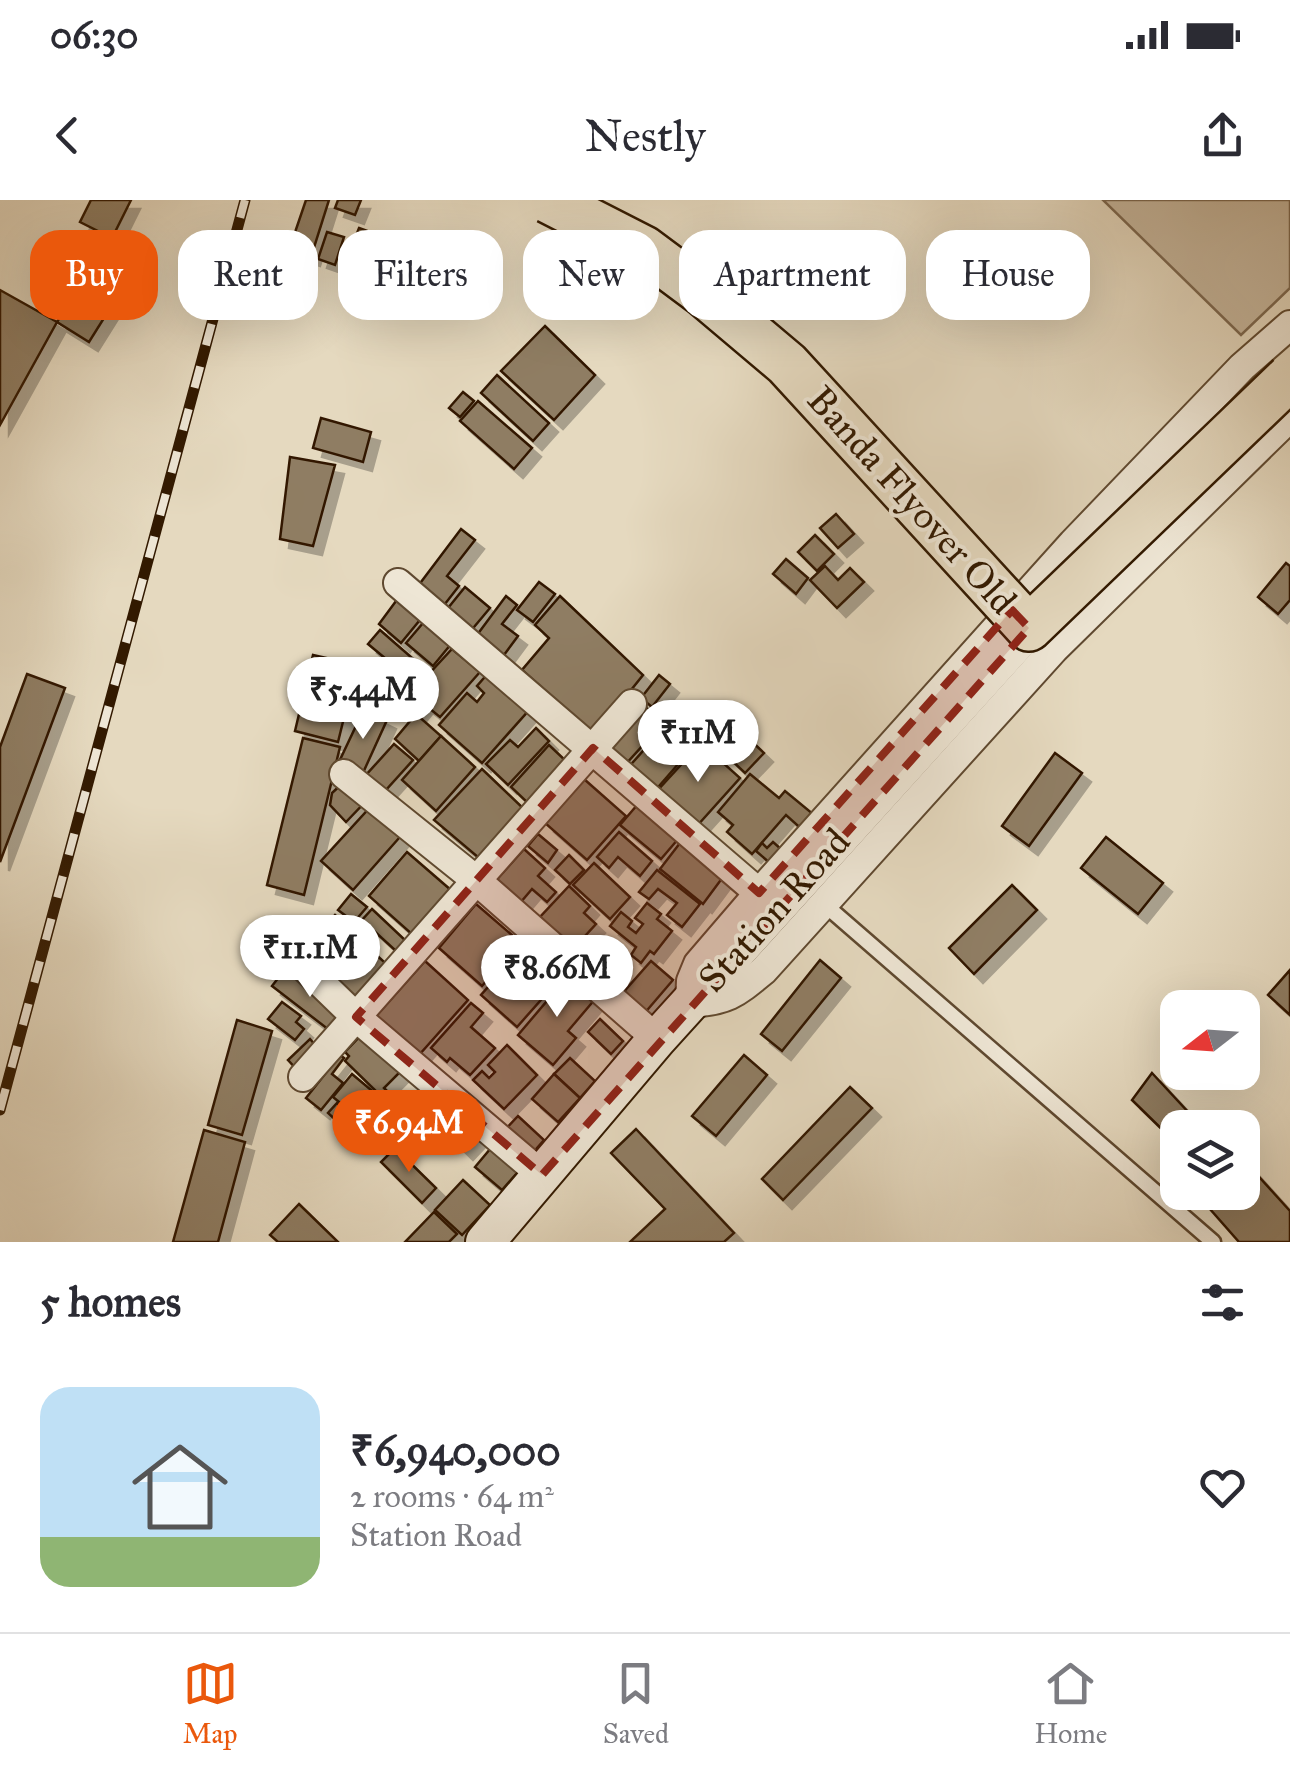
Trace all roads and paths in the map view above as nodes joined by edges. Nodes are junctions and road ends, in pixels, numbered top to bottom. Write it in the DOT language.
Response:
graph roads {
  1 [pos="548,200"];
  2 [pos="1290,326"];
  3 [pos="1290,376"];
  4 [pos="1290,417"];
  5 [pos="398,582"];
  6 [pos="1029,628"];
  7 [pos="632,704"];
  8 [pos="593,748"];
  9 [pos="344,774"];
  10 [pos="476,880"];
  11 [pos="759,893"];
  12 [pos="824,904"];
  13 [pos="292,954"];
  14 [pos="690,1003"];
  15 [pos="356,1017"];
  16 [pos="657,1039"];
  17 [pos="303,1077"];
  18 [pos="542,1175"];
  19 [pos="485,1242"];
  20 [pos="1212,1242"];
  1 -- 6 [label="highway, Banda Flyover Old, bridge"];
  2 -- 11 [label="street"];
  3 -- 6 [label="highway, Banda Flyover Old, bridge"];
  4 -- 12 [label="street"];
  5 -- 8 [label="street"];
  6 -- 14 [label="main road, Station Road"];
  7 -- 8 [label="street"];
  8 -- 10 [label="street"];
  8 -- 11 [label="street"];
  9 -- 10 [label="street"];
  10 -- 15 [label="street"];
  10 -- 16 [label="street"];
  11 -- 14 [label="street"];
  12 -- 14 [label="street"];
  12 -- 20 [label="lane"];
  13 -- 15 [label="street"];
  14 -- 16 [label="main road, Station Road"];
  15 -- 17 [label="street"];
  15 -- 18 [label="street"];
  16 -- 18 [label="main road, Station Road"];
  18 -- 19 [label="main road, Station Road"];
}
